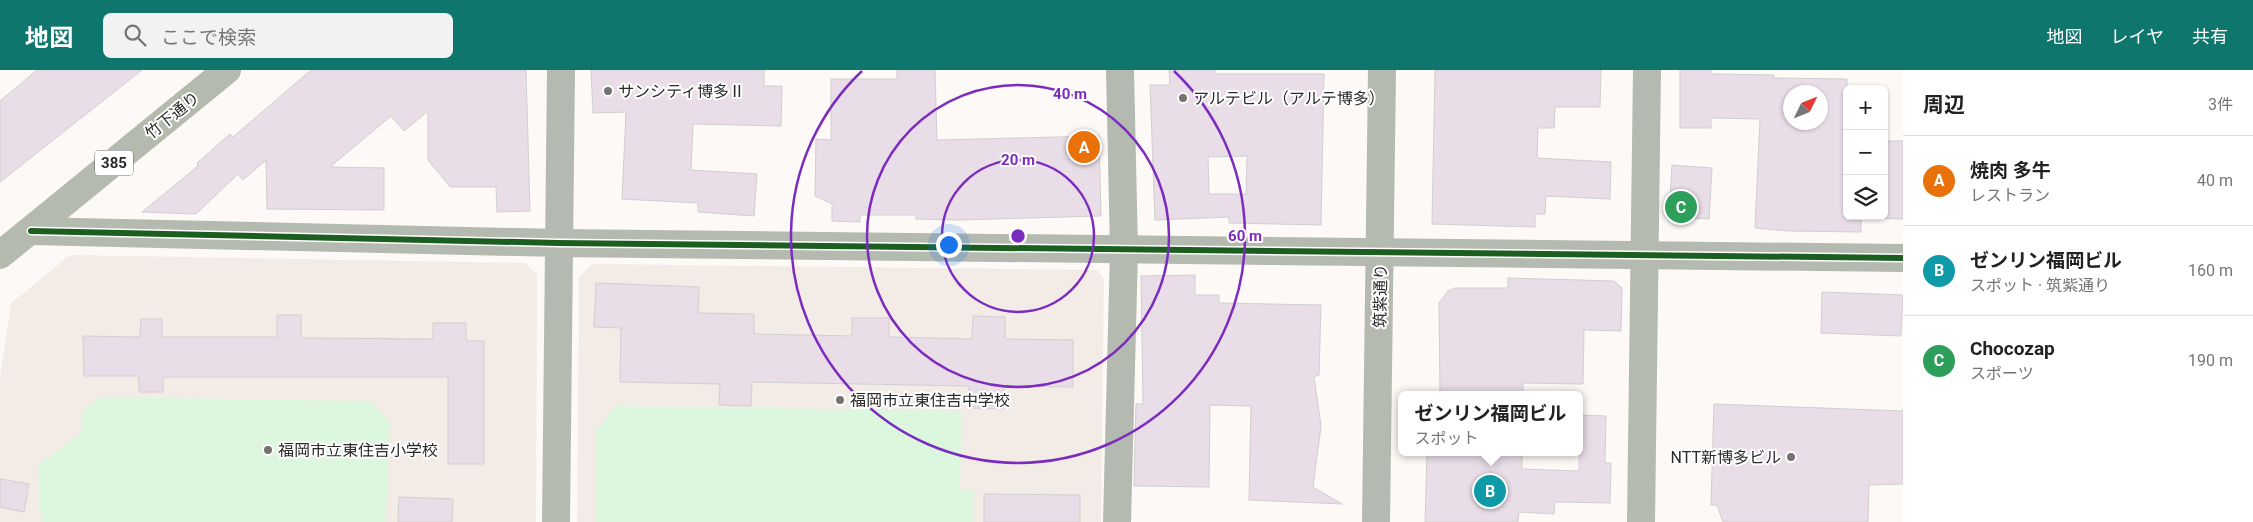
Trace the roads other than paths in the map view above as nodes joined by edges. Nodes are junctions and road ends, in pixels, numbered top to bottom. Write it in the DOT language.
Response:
graph roads {
  1 [pos="227,70"];
  2 [pos="561,70"];
  3 [pos="1120,70"];
  4 [pos="1382,70"];
  5 [pos="1647,70"];
  6 [pos="30,231"];
  7 [pos="558,243"];
  8 [pos="1124,250"];
  9 [pos="1381,251"];
  10 [pos="1644,254"];
  11 [pos="0,255"];
  12 [pos="1903,258"];
  13 [pos="556,522"];
  14 [pos="1118,522"];
  15 [pos="1376,522"];
  16 [pos="1641,522"];
  1 -- 6 [label="highway, 竹下通り / 385"];
  2 -- 7 [label="street"];
  3 -- 8 [label="street"];
  4 -- 9 [label="street, 筑紫通り"];
  5 -- 10 [label="street"];
  6 -- 7 [label="street"];
  6 -- 11 [label="highway, 竹下通り / 385"];
  7 -- 8 [label="street"];
  7 -- 13 [label="street"];
  8 -- 9 [label="street"];
  8 -- 14 [label="street"];
  9 -- 10 [label="street"];
  9 -- 15 [label="street, 筑紫通り"];
  10 -- 12 [label="street"];
  10 -- 16 [label="street"];
}
